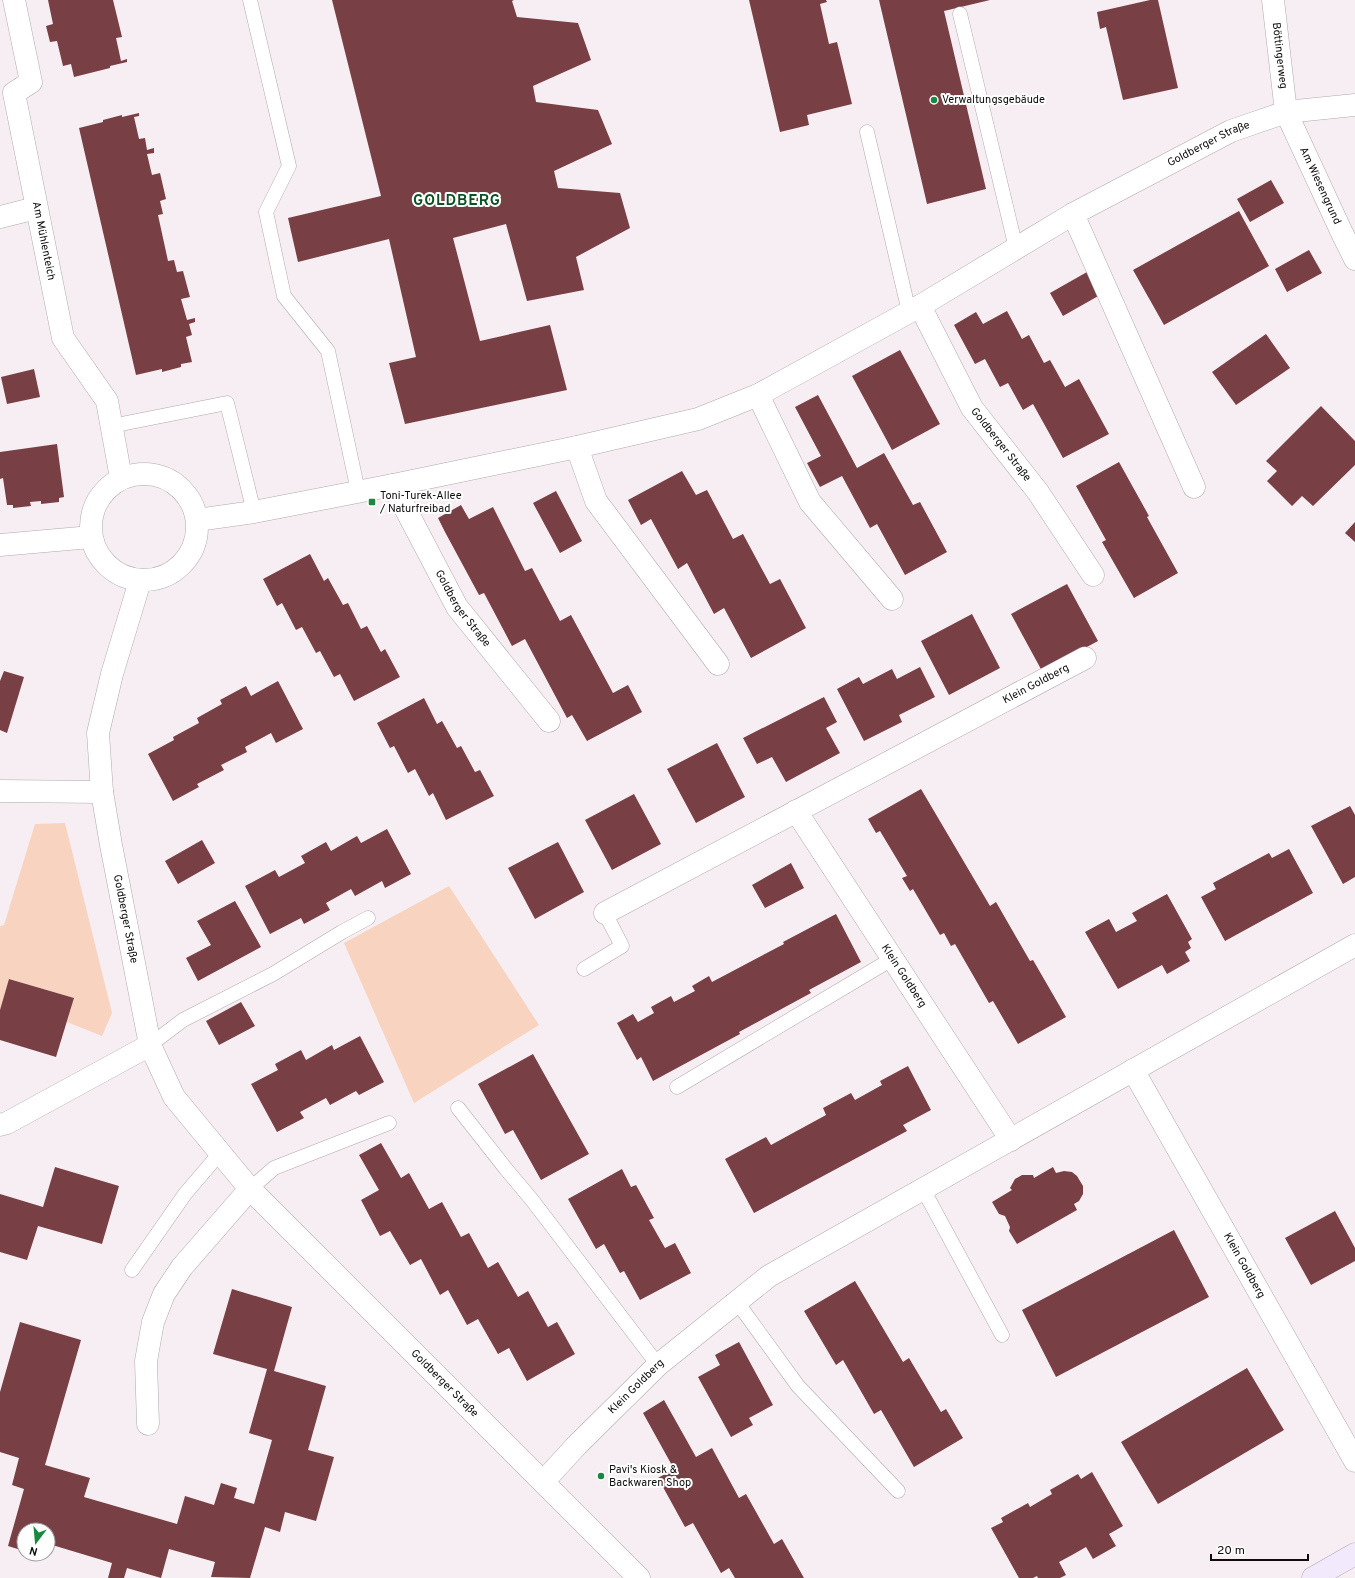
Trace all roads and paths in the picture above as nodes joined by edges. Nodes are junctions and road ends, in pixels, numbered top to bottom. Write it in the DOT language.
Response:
graph roads {
  1 [pos="14,0"];
  2 [pos="250,0"];
  3 [pos="1273,0"];
  4 [pos="960,14"];
  5 [pos="1355,105"];
  6 [pos="1286,112"];
  7 [pos="867,132"];
  8 [pos="36,208"];
  9 [pos="1073,214"];
  10 [pos="0,217"];
  11 [pos="1016,248"];
  12 [pos="1355,259"];
  13 [pos="914,309"];
  14 [pos="758,396"];
  15 [pos="111,426"];
  16 [pos="577,447"];
  17 [pos="121,478"];
  18 [pos="393,485"];
  19 [pos="1194,488"];
  20 [pos="358,491"];
  21 [pos="254,512"];
  22 [pos="197,520"];
  23 [pos="91,537"];
  24 [pos="0,545"];
  25 [pos="1093,575"];
  26 [pos="140,581"];
  27 [pos="892,599"];
  28 [pos="1085,658"];
  29 [pos="718,664"];
  30 [pos="549,721"];
  31 [pos="0,791"];
  32 [pos="102,792"];
  33 [pos="796,812"];
  34 [pos="605,913"];
  35 [pos="368,918"];
  36 [pos="1355,945"];
  37 [pos="892,959"];
  38 [pos="584,969"];
  39 [pos="150,1045"];
  40 [pos="1133,1070"];
  41 [pos="677,1087"];
  42 [pos="458,1108"];
  43 [pos="389,1123"];
  44 [pos="0,1125"];
  45 [pos="1011,1140"];
  46 [pos="220,1153"];
  47 [pos="250,1189"];
  48 [pos="923,1190"];
  49 [pos="132,1270"];
  50 [pos="737,1302"];
  51 [pos="1002,1335"];
  52 [pos="658,1365"];
  53 [pos="148,1424"];
  54 [pos="1355,1461"];
  55 [pos="544,1481"];
  56 [pos="898,1491"];
  57 [pos="1355,1554"];
  58 [pos="639,1578"];
  59 [pos="1313,1578"];
  1 -- 8 [label="street, Am Mühlenteich"];
  2 -- 20 [label="lane"];
  3 -- 6 [label="street, Böttingerweg"];
  4 -- 11 [label="lane"];
  5 -- 6 [label="street, Goldberger Straße"];
  6 -- 9 [label="street, Goldberger Straße"];
  6 -- 12 [label="street, Am Wiesengrund"];
  7 -- 13 [label="lane"];
  8 -- 10 [label="street"];
  8 -- 15 [label="street, Am Mühlenteich"];
  9 -- 11 [label="street, Goldberger Straße"];
  9 -- 19 [label="street"];
  11 -- 13 [label="street, Goldberger Straße"];
  13 -- 14 [label="street, Goldberger Straße"];
  13 -- 25 [label="street, Goldberger Straße"];
  14 -- 16 [label="street, Goldberger Straße"];
  14 -- 27 [label="street"];
  15 -- 17 [label="street, Am Mühlenteich"];
  15 -- 21 [label="lane"];
  16 -- 18 [label="street, Goldberger Straße"];
  16 -- 29 [label="street"];
  17 -- 22 [label="street"];
  17 -- 23 [label="street"];
  18 -- 20 [label="street, Goldberger Straße"];
  18 -- 30 [label="street, Goldberger Straße"];
  20 -- 21 [label="street, Goldberger Straße"];
  21 -- 22 [label="street, Goldberger Straße"];
  22 -- 26 [label="street"];
  23 -- 24 [label="street"];
  23 -- 26 [label="street"];
  26 -- 32 [label="street, Goldberger Straße"];
  28 -- 33 [label="street, Klein Goldberg"];
  31 -- 32 [label="street"];
  32 -- 39 [label="street, Goldberger Straße"];
  33 -- 34 [label="street, Klein Goldberg"];
  33 -- 37 [label="street, Klein Goldberg"];
  34 -- 38 [label="lane"];
  35 -- 39 [label="lane"];
  36 -- 40 [label="street, Klein Goldberg"];
  37 -- 41 [label="lane"];
  37 -- 45 [label="street, Klein Goldberg"];
  39 -- 44 [label="street"];
  39 -- 46 [label="street, Goldberger Straße"];
  40 -- 45 [label="street, Klein Goldberg"];
  40 -- 54 [label="street, Klein Goldberg"];
  42 -- 52 [label="lane"];
  43 -- 47 [label="lane"];
  45 -- 48 [label="street, Klein Goldberg"];
  46 -- 47 [label="street, Goldberger Straße"];
  46 -- 49 [label="lane"];
  47 -- 53 [label="street"];
  47 -- 55 [label="street, Goldberger Straße"];
  48 -- 50 [label="street, Klein Goldberg"];
  48 -- 51 [label="lane"];
  50 -- 52 [label="street, Klein Goldberg"];
  50 -- 56 [label="lane"];
  52 -- 55 [label="street, Klein Goldberg"];
  55 -- 58 [label="street, Goldberger Straße"];
  57 -- 59 [label="main road"];
}
